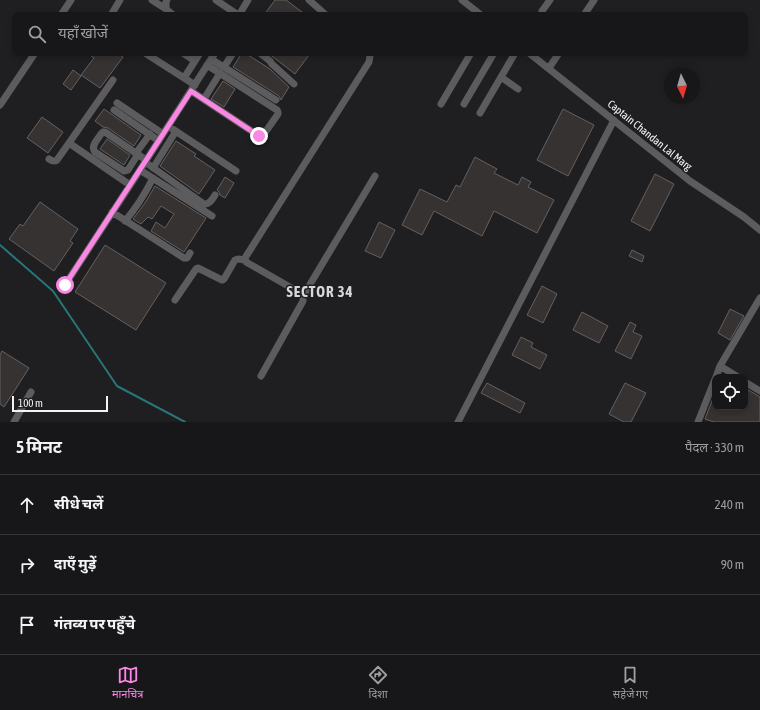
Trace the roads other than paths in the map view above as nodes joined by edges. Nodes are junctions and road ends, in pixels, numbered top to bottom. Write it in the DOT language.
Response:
graph roads {
  1 [pos="71,0"];
  2 [pos="120,0"];
  3 [pos="152,0"];
  4 [pos="167,0"];
  5 [pos="216,0"];
  6 [pos="248,0"];
  7 [pos="309,0"];
  8 [pos="462,0"];
  9 [pos="550,0"];
  10 [pos="594,0"];
  11 [pos="166,9"];
  12 [pos="63,12"];
  13 [pos="113,12"];
  14 [pos="170,12"];
  15 [pos="228,12"];
  16 [pos="240,12"];
  17 [pos="323,12"];
  18 [pos="477,12"];
  19 [pos="542,12"];
  20 [pos="585,12"];
  21 [pos="33,56"];
  22 [pos="150,56"];
  23 [pos="188,56"];
  24 [pos="198,56"];
  25 [pos="231,56"];
  26 [pos="264,56"];
  27 [pos="370,56"];
  28 [pos="469,56"];
  29 [pos="492,56"];
  30 [pos="512,56"];
  31 [pos="533,56"];
  32 [pos="557,56"];
  33 [pos="211,59"];
  34 [pos="195,61"];
  35 [pos="549,68"];
  36 [pos="222,70"];
  37 [pos="501,77"];
  38 [pos="184,78"];
  39 [pos="113,80"];
  40 [pos="294,84"];
  41 [pos="193,88"];
  42 [pos="518,89"];
  43 [pos="204,99"];
  44 [pos="276,100"];
  45 [pos="441,104"];
  46 [pos="464,104"];
  47 [pos="0,105"];
  48 [pos="480,113"];
  49 [pos="614,120"];
  50 [pos="168,126"];
  51 [pos="176,131"];
  52 [pos="150,134"];
  53 [pos="163,134"];
  54 [pos="159,141"];
  55 [pos="69,143"];
  56 [pos="138,152"];
  57 [pos="48,159"];
  58 [pos="146,161"];
  59 [pos="153,168"];
  60 [pos="140,170"];
  61 [pos="236,171"];
  62 [pos="375,176"];
  63 [pos="153,178"];
  64 [pos="130,185"];
  65 [pos="216,195"];
  66 [pos="112,212"];
  67 [pos="212,216"];
  68 [pos="126,221"];
  69 [pos="760,230"];
  70 [pos="190,253"];
  71 [pos="245,260"];
  72 [pos="65,285"];
  73 [pos="303,296"];
  74 [pos="760,298"];
  75 [pos="175,300"];
  76 [pos="720,366"];
  77 [pos="717,374"];
  78 [pos="733,374"];
  79 [pos="261,376"];
  80 [pos="748,384"];
  81 [pos="712,388"];
  82 [pos="760,391"];
  83 [pos="31,392"];
  84 [pos="14,422"];
  85 [pos="458,422"];
  86 [pos="698,422"];
  1 -- 12 [label="street"];
  2 -- 13 [label="street"];
  3 -- 11 [label="street"];
  4 -- 11 [label="street"];
  5 -- 15 [label="street"];
  6 -- 16 [label="street"];
  7 -- 17 [label="street"];
  8 -- 18 [label="street"];
  9 -- 19 [label="street"];
  10 -- 20 [label="street"];
  11 -- 14 [label="street"];
  21 -- 47 [label="street"];
  22 -- 38 [label="street"];
  23 -- 34 [label="street"];
  24 -- 34 [label="street"];
  25 -- 36 [label="street"];
  26 -- 40 [label="street"];
  27 -- 71 [label="street"];
  28 -- 45 [label="street"];
  29 -- 46 [label="street"];
  30 -- 37 [label="street"];
  31 -- 35 [label="street, Captain Chandan Lal Marg"];
  32 -- 35 [label="street"];
  33 -- 36 [label="street"];
  33 -- 41 [label="street"];
  34 -- 38 [label="street"];
  35 -- 49 [label="street, Captain Chandan Lal Marg"];
  36 -- 43 [label="street"];
  36 -- 43 [label="street"];
  36 -- 44 [label="street"];
  37 -- 42 [label="street"];
  37 -- 48 [label="street"];
  38 -- 41 [label="street"];
  39 -- 55 [label="street"];
  41 -- 43 [label="street"];
  41 -- 50 [label="street"];
  49 -- 69 [label="street, Captain Chandan Lal Marg"];
  49 -- 85 [label="street"];
  50 -- 51 [label="street"];
  50 -- 53 [label="street"];
  51 -- 59 [label="street"];
  51 -- 61 [label="street"];
  52 -- 53 [label="street"];
  52 -- 54 [label="street"];
  52 -- 56 [label="street"];
  53 -- 54 [label="street"];
  54 -- 58 [label="street"];
  55 -- 57 [label="street"];
  55 -- 64 [label="street"];
  56 -- 56 [label="street"];
  56 -- 58 [label="street"];
  58 -- 59 [label="street"];
  58 -- 60 [label="street"];
  59 -- 65 [label="street"];
  60 -- 63 [label="street"];
  60 -- 64 [label="street"];
  62 -- 73 [label="street"];
  63 -- 67 [label="street"];
  63 -- 68 [label="street"];
  64 -- 66 [label="street"];
  66 -- 68 [label="street"];
  66 -- 72 [label="street"];
  68 -- 70 [label="street"];
  71 -- 73 [label="street"];
  71 -- 75 [label="street"];
  73 -- 79 [label="street"];
  74 -- 76 [label="street"];
  76 -- 77 [label="street"];
  76 -- 78 [label="street"];
  80 -- 82 [label="street"];
  81 -- 86 [label="street"];
  83 -- 84 [label="street"];
}
